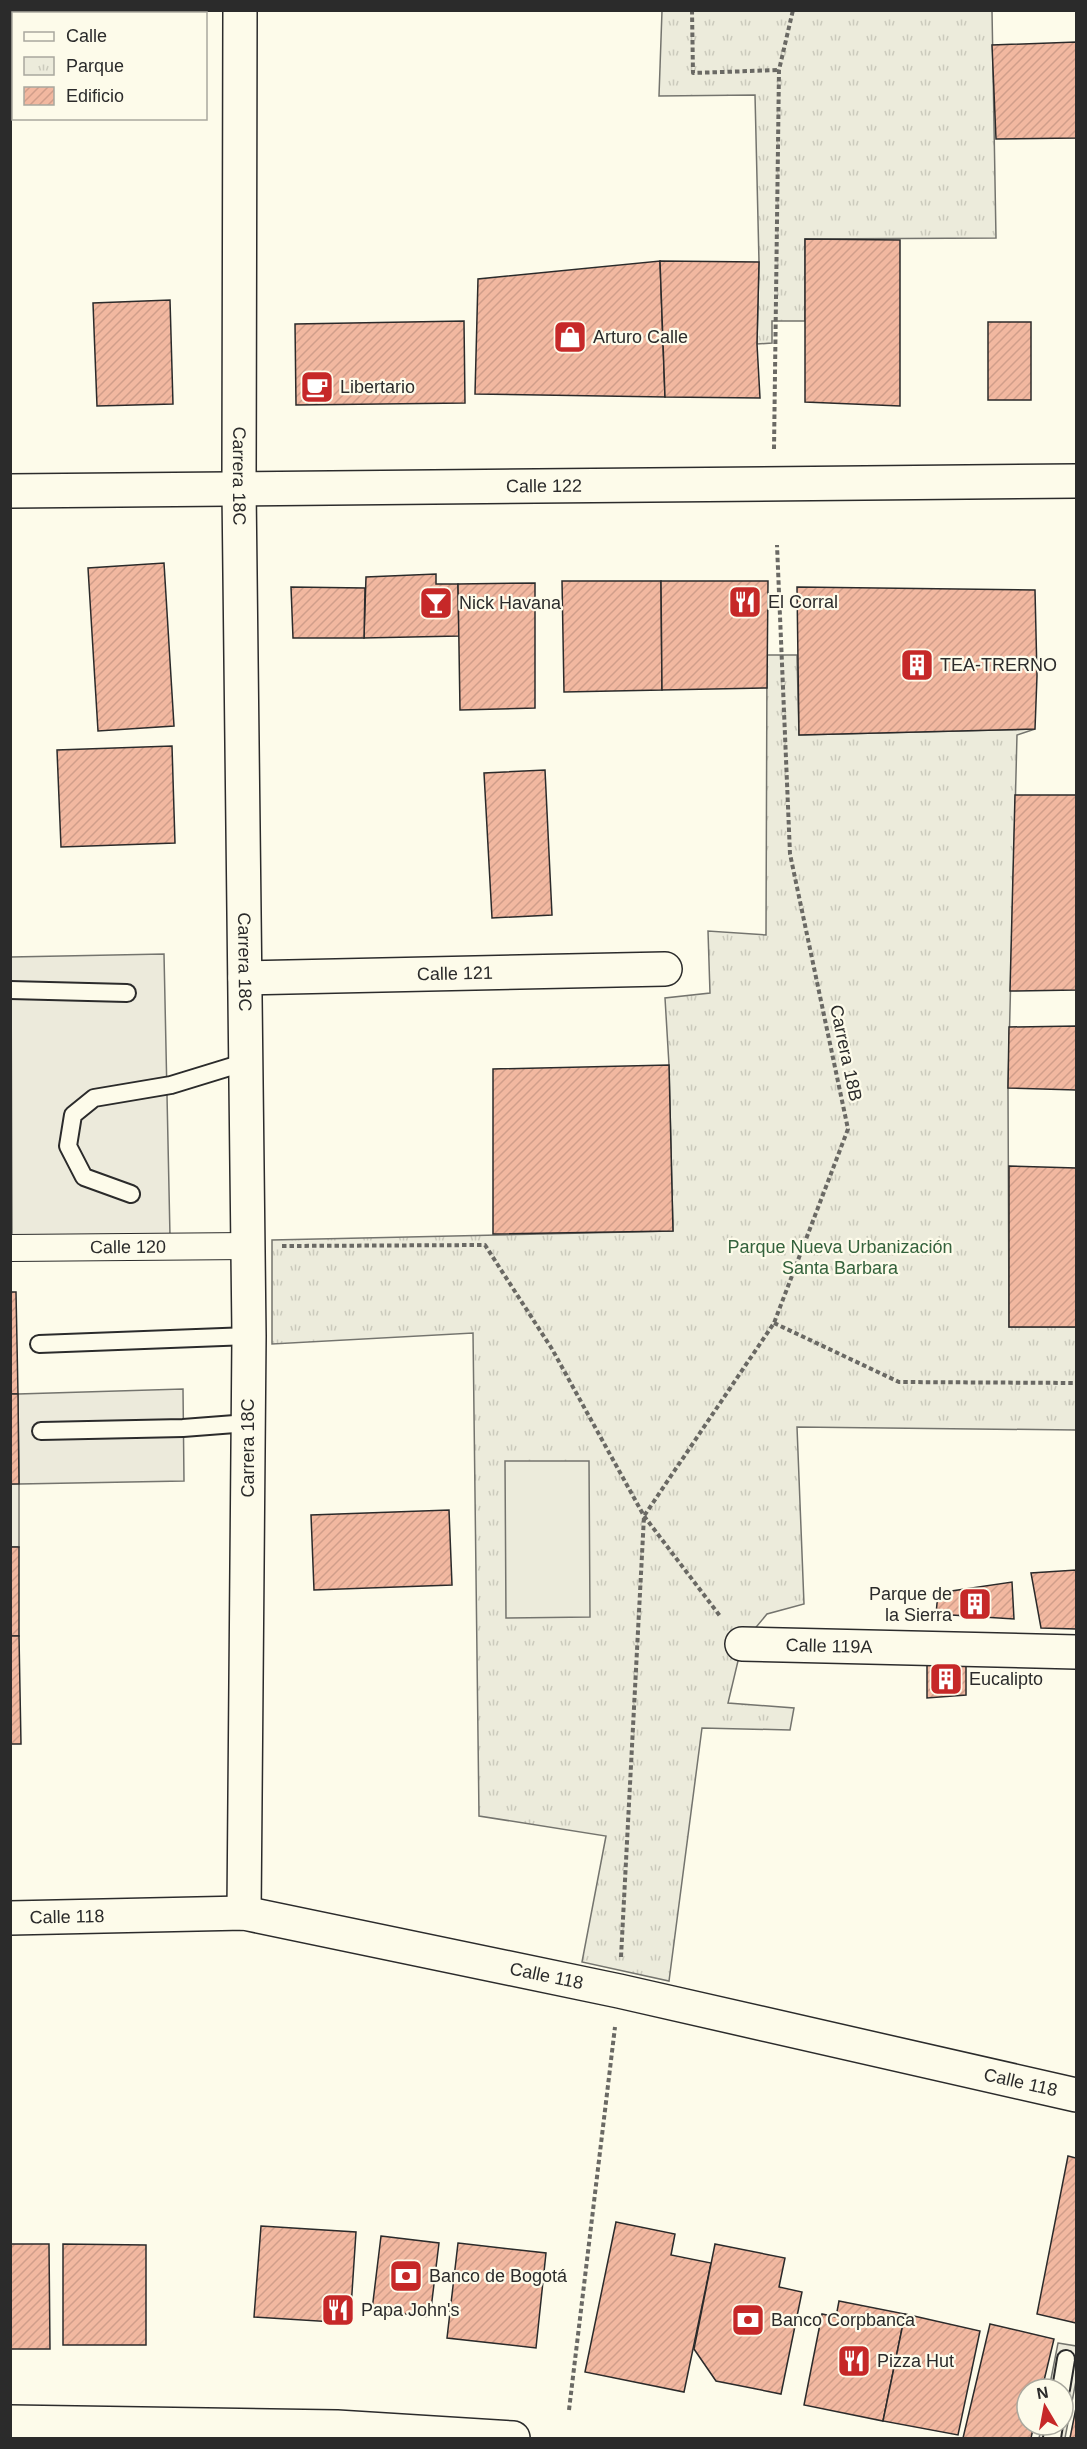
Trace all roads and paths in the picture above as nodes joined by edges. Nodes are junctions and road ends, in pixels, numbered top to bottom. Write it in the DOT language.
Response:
graph roads {
  1 [pos="240,10"];
  2 [pos="692,10"];
  3 [pos="793,10"];
  4 [pos="779,70"];
  5 [pos="774,450"];
  6 [pos="1077,481"];
  7 [pos="239,489"];
  8 [pos="10,491"];
  9 [pos="777,545"];
  10 [pos="665,969"];
  11 [pos="245,978"];
  12 [pos="10,990"];
  13 [pos="127,993"];
  14 [pos="246,1062"];
  15 [pos="131,1194"];
  16 [pos="248,1246"];
  17 [pos="10,1248"];
  18 [pos="774,1323"];
  19 [pos="249,1336"];
  20 [pos="39,1344"];
  21 [pos="1077,1383"];
  22 [pos="248,1423"];
  23 [pos="41,1431"];
  24 [pos="645,1516"];
  25 [pos="742,1644"];
  26 [pos="1077,1652"];
  27 [pos="244,1913"];
  28 [pos="10,1918"];
  29 [pos="1077,2096"];
  30 [pos="1066,2359"];
  31 [pos="1063,2377"];
  32 [pos="10,2421"];
  33 [pos="513,2439"];
  1 -- 7 [label="street, Carrera 18C"];
  2 -- 4 [label="path"];
  3 -- 4 [label="path"];
  4 -- 5 [label="path"];
  6 -- 7 [label="street, Calle 122"];
  7 -- 8 [label="street, Calle 122"];
  7 -- 11 [label="street, Carrera 18C"];
  9 -- 18 [label="path, Carrera 18B"];
  10 -- 11 [label="street, Calle 121"];
  11 -- 14 [label="street, Carrera 18C"];
  12 -- 13 [label="lane"];
  14 -- 15 [label="lane"];
  14 -- 16 [label="street, Carrera 18C"];
  16 -- 17 [label="street, Calle 120"];
  16 -- 19 [label="street, Carrera 18C"];
  16 -- 24 [label="path"];
  18 -- 21 [label="path"];
  18 -- 24 [label="path, Carrera 18B"];
  19 -- 20 [label="lane"];
  19 -- 22 [label="street, Carrera 18C"];
  22 -- 23 [label="lane"];
  22 -- 27 [label="street, Carrera 18C"];
  24 -- 25 [label="path"];
  25 -- 26 [label="street, Calle 119A"];
  27 -- 28 [label="street, Calle 118"];
  27 -- 29 [label="street, Calle 118"];
  30 -- 31 [label="lane"];
  32 -- 33 [label="street"];
}
